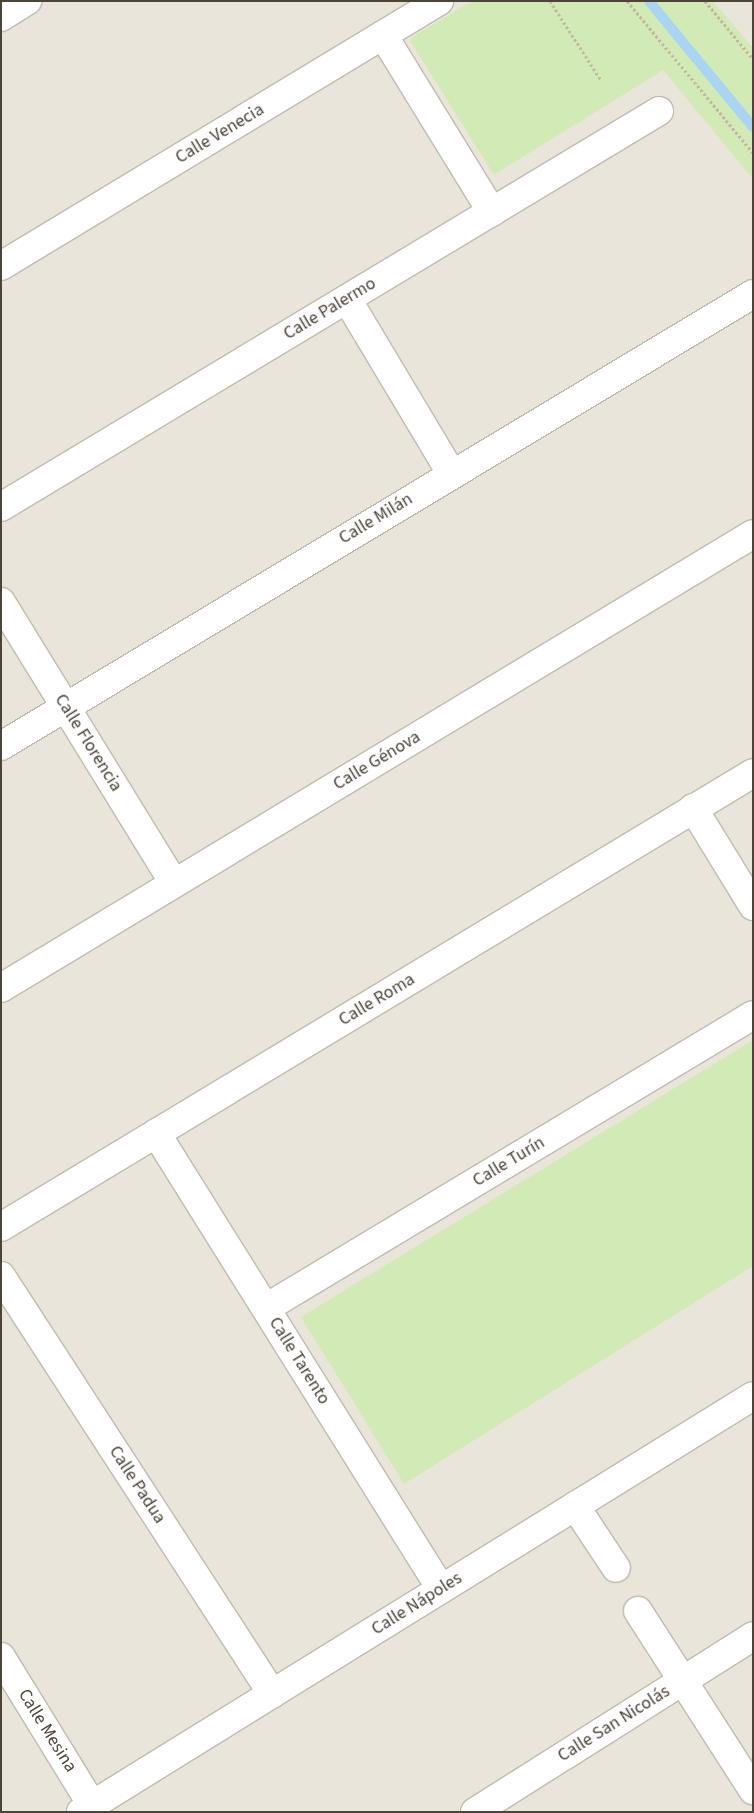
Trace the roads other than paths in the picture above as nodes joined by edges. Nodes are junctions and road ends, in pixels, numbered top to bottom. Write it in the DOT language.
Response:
graph roads {
  1 [pos="27,1"];
  2 [pos="439,1"];
  3 [pos="1,17"];
  4 [pos="383,35"];
  5 [pos="659,111"];
  6 [pos="492,212"];
  7 [pos="1,266"];
  8 [pos="753,294"];
  9 [pos="347,299"];
  10 [pos="451,473"];
  11 [pos="1,507"];
  12 [pos="753,534"];
  13 [pos="1,602"];
  14 [pos="66,707"];
  15 [pos="1,746"];
  16 [pos="753,773"];
  17 [pos="694,808"];
  18 [pos="174,883"];
  19 [pos="753,906"];
  20 [pos="1,988"];
  21 [pos="753,1015"];
  22 [pos="156,1133"];
  23 [pos="1,1227"];
  24 [pos="1,1276"];
  25 [pos="266,1308"];
  26 [pos="753,1396"];
  27 [pos="575,1506"];
  28 [pos="616,1568"];
  29 [pos="441,1589"];
  30 [pos="638,1611"];
  31 [pos="753,1636"];
  32 [pos="1,1657"];
  33 [pos="684,1680"];
  34 [pos="272,1694"];
  35 [pos="753,1790"];
  36 [pos="86,1808"];
  37 [pos="475,1812"];
  1 -- 3 [label="street"];
  2 -- 4 [label="street, Calle Venecia"];
  4 -- 6 [label="street"];
  4 -- 7 [label="street, Calle Venecia"];
  5 -- 6 [label="street, Calle Palermo"];
  6 -- 9 [label="street, Calle Palermo"];
  8 -- 10 [label="street, Calle Milán"];
  9 -- 10 [label="street"];
  9 -- 11 [label="street, Calle Palermo"];
  10 -- 14 [label="street, Calle Milán"];
  12 -- 18 [label="street, Calle Génova"];
  13 -- 14 [label="street, Calle Florencia"];
  14 -- 15 [label="street, Calle Milán"];
  14 -- 18 [label="street, Calle Florencia"];
  16 -- 17 [label="street, Calle Roma"];
  17 -- 19 [label="street"];
  17 -- 22 [label="street, Calle Roma"];
  18 -- 20 [label="street, Calle Génova"];
  21 -- 25 [label="street, Calle Turín"];
  22 -- 23 [label="street, Calle Roma"];
  22 -- 25 [label="street, Calle Tarento"];
  24 -- 34 [label="street, Calle Padua"];
  25 -- 29 [label="street, Calle Tarento"];
  26 -- 27 [label="street, Calle Nápoles"];
  27 -- 28 [label="street"];
  27 -- 29 [label="street, Calle Nápoles"];
  29 -- 34 [label="street, Calle Nápoles"];
  30 -- 33 [label="street"];
  31 -- 33 [label="street, Calle San Nicolás"];
  32 -- 36 [label="street, Calle Mesina"];
  33 -- 35 [label="street"];
  33 -- 37 [label="street, Calle San Nicolás"];
  34 -- 36 [label="street, Calle Nápoles"];
}
